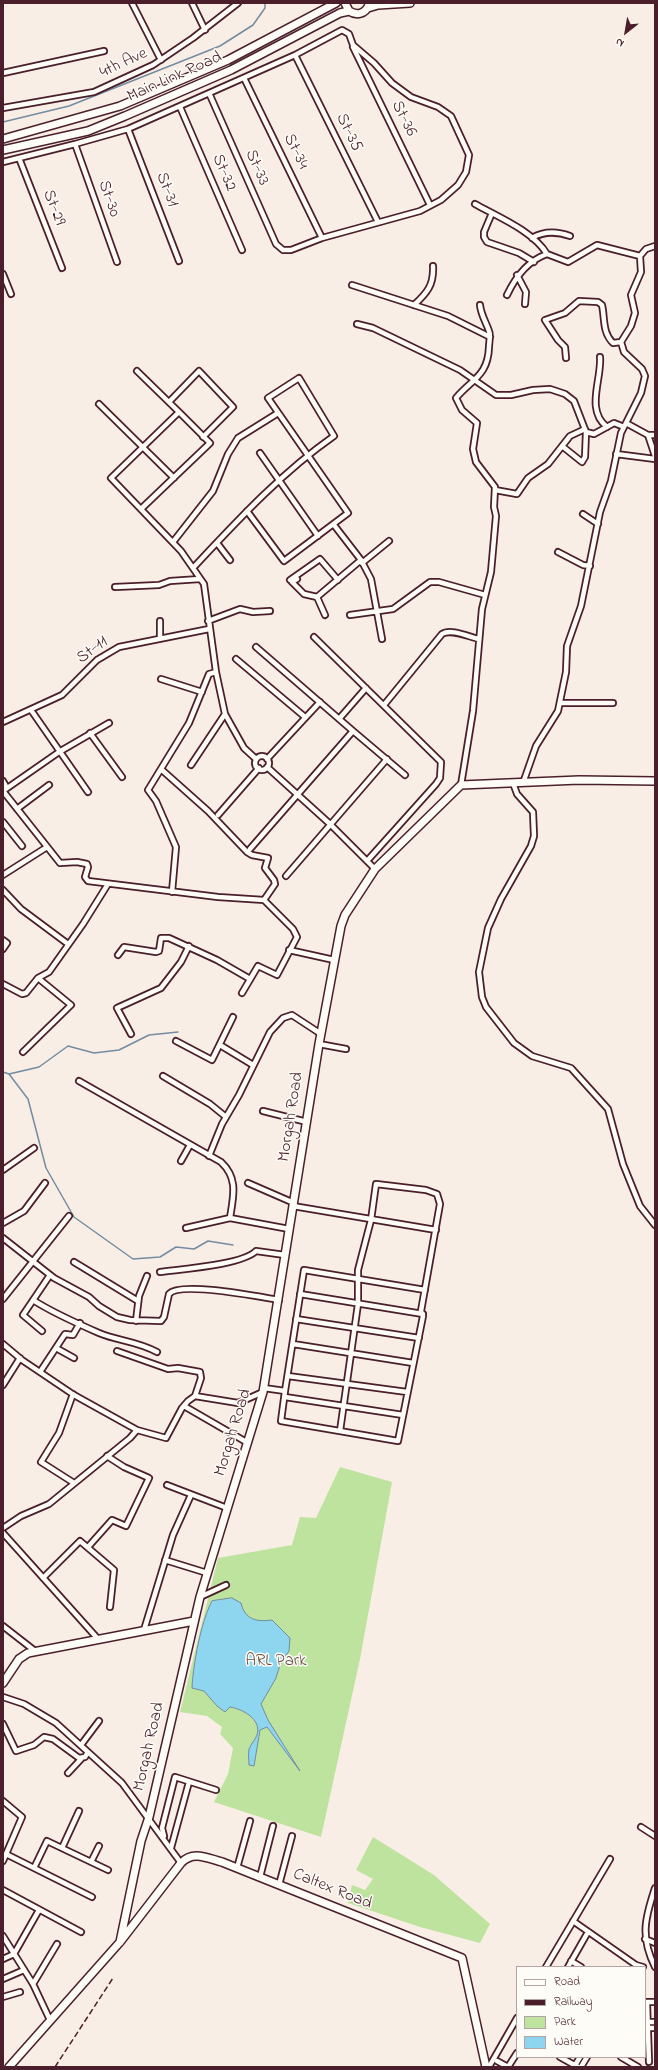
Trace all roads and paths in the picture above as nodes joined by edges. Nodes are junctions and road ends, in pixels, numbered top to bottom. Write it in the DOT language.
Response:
graph roads {
  1 [pos="132,3"];
  2 [pos="192,3"];
  3 [pos="238,3"];
  4 [pos="336,3"];
  5 [pos="345,3"];
  6 [pos="410,3"];
  7 [pos="368,6"];
  8 [pos="349,11"];
  9 [pos="205,30"];
  10 [pos="353,45"];
  11 [pos="104,51"];
  12 [pos="295,55"];
  13 [pos="161,60"];
  14 [pos="3,73"];
  15 [pos="244,78"];
  16 [pos="209,94"];
  17 [pos="180,107"];
  18 [pos="3,108"];
  19 [pos="128,129"];
  20 [pos="3,139"];
  21 [pos="75,144"];
  22 [pos="3,150"];
  23 [pos="20,158"];
  24 [pos="3,162"];
  25 [pos="475,204"];
  26 [pos="430,205"];
  27 [pos="492,213"];
  28 [pos="378,222"];
  29 [pos="570,236"];
  30 [pos="322,238"];
  31 [pos="532,238"];
  32 [pos="655,246"];
  33 [pos="242,250"];
  34 [pos="547,254"];
  35 [pos="640,256"];
  36 [pos="179,261"];
  37 [pos="117,262"];
  38 [pos="534,262"];
  39 [pos="433,266"];
  40 [pos="62,268"];
  41 [pos="3,274"];
  42 [pos="517,275"];
  43 [pos="352,285"];
  44 [pos="11,294"];
  45 [pos="506,295"];
  46 [pos="525,304"];
  47 [pos="414,305"];
  48 [pos="480,305"];
  49 [pos="357,324"];
  50 [pos="490,337"];
  51 [pos="621,342"];
  52 [pos="600,357"];
  53 [pos="566,358"];
  54 [pos="137,371"];
  55 [pos="476,381"];
  56 [pos="169,402"];
  57 [pos="100,404"];
  58 [pos="179,412"];
  59 [pos="278,413"];
  60 [pos="625,425"];
  61 [pos="607,428"];
  62 [pos="585,430"];
  63 [pos="648,435"];
  64 [pos="655,435"];
  65 [pos="203,436"];
  66 [pos="144,446"];
  67 [pos="562,446"];
  68 [pos="260,454"];
  69 [pos="616,454"];
  70 [pos="306,455"];
  71 [pos="655,456"];
  72 [pos="655,459"];
  73 [pos="174,478"];
  74 [pos="278,480"];
  75 [pos="495,490"];
  76 [pos="141,509"];
  77 [pos="247,511"];
  78 [pos="583,514"];
  79 [pos="598,524"];
  80 [pos="334,525"];
  81 [pos="318,536"];
  82 [pos="389,541"];
  83 [pos="173,542"];
  84 [pos="217,543"];
  85 [pos="558,552"];
  86 [pos="230,560"];
  87 [pos="361,562"];
  88 [pos="590,566"];
  89 [pos="193,568"];
  90 [pos="200,579"];
  91 [pos="297,579"];
  92 [pos="290,580"];
  93 [pos="338,580"];
  94 [pos="115,587"];
  95 [pos="485,595"];
  96 [pos="317,597"];
  97 [pos="270,611"];
  98 [pos="377,612"];
  99 [pos="325,615"];
  100 [pos="350,615"];
  101 [pos="160,621"];
  102 [pos="208,621"];
  103 [pos="210,629"];
  104 [pos="314,637"];
  105 [pos="160,639"];
  106 [pos="382,639"];
  107 [pos="479,639"];
  108 [pos="256,647"];
  109 [pos="236,659"];
  110 [pos="216,672"];
  111 [pos="161,679"];
  112 [pos="366,688"];
  113 [pos="202,692"];
  114 [pos="320,702"];
  115 [pos="561,703"];
  116 [pos="613,703"];
  117 [pos="384,705"];
  118 [pos="31,710"];
  119 [pos="224,714"];
  120 [pos="305,717"];
  121 [pos="339,719"];
  122 [pos="3,722"];
  123 [pos="109,723"];
  124 [pos="353,732"];
  125 [pos="90,734"];
  126 [pos="59,752"];
  127 [pos="267,758"];
  128 [pos="256,759"];
  129 [pos="387,759"];
  130 [pos="191,765"];
  131 [pos="267,767"];
  132 [pos="258,768"];
  133 [pos="162,770"];
  134 [pos="406,775"];
  135 [pos="122,777"];
  136 [pos="655,781"];
  137 [pos="3,782"];
  138 [pos="513,783"];
  139 [pos="523,783"];
  140 [pos="49,785"];
  141 [pos="461,785"];
  142 [pos="5,790"];
  143 [pos="88,792"];
  144 [pos="297,795"];
  145 [pos="17,809"];
  146 [pos="218,815"];
  147 [pos="330,824"];
  148 [pos="4,825"];
  149 [pos="22,846"];
  150 [pos="47,847"];
  151 [pos="250,849"];
  152 [pos="367,861"];
  153 [pos="375,869"];
  154 [pos="3,875"];
  155 [pos="286,876"];
  156 [pos="108,884"];
  157 [pos="3,890"];
  158 [pos="172,892"];
  159 [pos="264,900"];
  160 [pos="3,940"];
  161 [pos="68,944"];
  162 [pos="188,946"];
  163 [pos="3,949"];
  164 [pos="289,950"];
  165 [pos="118,955"];
  166 [pos="334,960"];
  167 [pos="38,978"];
  168 [pos="250,979"];
  169 [pos="3,984"];
  170 [pos="242,993"];
  171 [pos="233,1017"];
  172 [pos="131,1034"];
  173 [pos="321,1034"];
  174 [pos="176,1040"];
  175 [pos="319,1044"];
  176 [pos="220,1045"];
  177 [pos="346,1049"];
  178 [pos="23,1052"];
  179 [pos="253,1065"];
  180 [pos="164,1076"];
  181 [pos="78,1081"];
  182 [pos="263,1111"];
  183 [pos="226,1117"];
  184 [pos="306,1122"];
  185 [pos="190,1145"];
  186 [pos="34,1148"];
  187 [pos="209,1156"];
  188 [pos="181,1161"];
  189 [pos="3,1170"];
  190 [pos="45,1183"];
  191 [pos="248,1183"];
  192 [pos="293,1204"];
  193 [pos="69,1216"];
  194 [pos="230,1218"];
  195 [pos="371,1220"];
  196 [pos="3,1223"];
  197 [pos="655,1225"];
  198 [pos="186,1228"];
  199 [pos="289,1229"];
  200 [pos="436,1230"];
  201 [pos="3,1238"];
  202 [pos="285,1254"];
  203 [pos="32,1261"];
  204 [pos="74,1262"];
  205 [pos="160,1272"];
  206 [pos="50,1275"];
  207 [pos="147,1276"];
  208 [pos="357,1278"];
  209 [pos="425,1290"];
  210 [pos="300,1294"];
  211 [pos="3,1299"];
  212 [pos="33,1300"];
  213 [pos="279,1300"];
  214 [pos="138,1301"];
  215 [pos="358,1304"];
  216 [pos="423,1314"];
  217 [pos="296,1319"];
  218 [pos="136,1321"];
  219 [pos="80,1323"];
  220 [pos="355,1328"];
  221 [pos="42,1331"];
  222 [pos="419,1338"];
  223 [pos="3,1344"];
  224 [pos="293,1344"];
  225 [pos="56,1348"];
  226 [pos="117,1351"];
  227 [pos="157,1352"];
  228 [pos="351,1353"];
  229 [pos="20,1358"];
  230 [pos="74,1358"];
  231 [pos="413,1363"];
  232 [pos="40,1372"];
  233 [pos="288,1376"];
  234 [pos="346,1384"];
  235 [pos="3,1385"];
  236 [pos="264,1390"];
  237 [pos="286,1391"];
  238 [pos="407,1392"];
  239 [pos="73,1394"];
  240 [pos="195,1396"];
  241 [pos="285,1397"];
  242 [pos="184,1406"];
  243 [pos="343,1406"];
  244 [pos="403,1415"];
  245 [pos="137,1430"];
  246 [pos="340,1431"];
  247 [pos="248,1443"];
  248 [pos="107,1456"];
  249 [pos="74,1483"];
  250 [pos="167,1485"];
  251 [pos="191,1495"];
  252 [pos="227,1508"];
  253 [pos="3,1528"];
  254 [pos="3,1533"];
  255 [pos="88,1547"];
  256 [pos="165,1560"];
  257 [pos="207,1573"];
  258 [pos="43,1578"];
  259 [pos="226,1585"];
  260 [pos="200,1597"];
  261 [pos="110,1607"];
  262 [pos="194,1620"];
  263 [pos="3,1626"];
  264 [pos="144,1630"];
  265 [pos="98,1639"];
  266 [pos="35,1651"];
  267 [pos="3,1683"];
  268 [pos="3,1697"];
  269 [pos="99,1721"];
  270 [pos="3,1724"];
  271 [pos="81,1745"];
  272 [pos="88,1752"];
  273 [pos="82,1758"];
  274 [pos="68,1773"];
  275 [pos="189,1782"];
  276 [pos="216,1790"];
  277 [pos="3,1801"];
  278 [pos="79,1811"];
  279 [pos="149,1817"];
  280 [pos="250,1821"];
  281 [pos="273,1826"];
  282 [pos="641,1827"];
  283 [pos="292,1836"];
  284 [pos="655,1836"];
  285 [pos="166,1840"];
  286 [pos="99,1846"];
  287 [pos="62,1848"];
  288 [pos="171,1848"];
  289 [pos="4,1858"];
  290 [pos="610,1859"];
  291 [pos="91,1862"];
  292 [pos="181,1863"];
  293 [pos="34,1868"];
  294 [pos="237,1868"];
  295 [pos="108,1870"];
  296 [pos="260,1877"];
  297 [pos="279,1885"];
  298 [pos="655,1888"];
  299 [pos="3,1890"];
  300 [pos="92,1897"];
  301 [pos="39,1910"];
  302 [pos="573,1921"];
  303 [pos="81,1932"];
  304 [pos="588,1932"];
  305 [pos="3,1936"];
  306 [pos="645,1939"];
  307 [pos="120,1942"];
  308 [pos="655,1943"];
  309 [pos="57,1944"];
  310 [pos="14,1954"];
  311 [pos="3,1959"];
  312 [pos="571,1961"];
  313 [pos="547,1966"];
  314 [pos="568,1966"];
  315 [pos="579,1966"];
  316 [pos="640,1966"];
  317 [pos="654,1966"];
  318 [pos="24,1970"];
  319 [pos="3,1979"];
  320 [pos="33,1984"];
  321 [pos="20,1992"];
  322 [pos="3,1997"];
  323 [pos="655,2002"];
  324 [pos="646,2003"];
  325 [pos="50,2020"];
  326 [pos="516,2020"];
  327 [pos="646,2022"];
  328 [pos="655,2022"];
  329 [pos="646,2028"];
  330 [pos="655,2028"];
  331 [pos="516,2055"];
  332 [pos="562,2058"];
  333 [pos="586,2058"];
  334 [pos="623,2058"];
  335 [pos="497,2061"];
  336 [pos="649,2062"];
  337 [pos="9,2067"];
  338 [pos="488,2067"];
  339 [pos="508,2067"];
  340 [pos="576,2067"];
  341 [pos="581,2067"];
  342 [pos="638,2067"];
  1 -- 13 [label="street"];
  2 -- 9 [label="street"];
  3 -- 9 [label="street, 4th Ave"];
  4 -- 20 [label="street, Main Link Road"];
  5 -- 8 [label="street"];
  6 -- 7 [label="street"];
  7 -- 8 [label="street, Main Link Road"];
  8 -- 22 [label="street, Main Link Road"];
  9 -- 13 [label="street, 4th Ave"];
  10 -- 12 [label="street"];
  10 -- 26 [label="street, St-36"];
  10 -- 26 [label="street"];
  11 -- 14 [label="street"];
  12 -- 15 [label="street"];
  12 -- 28 [label="street, St-35"];
  13 -- 18 [label="street, 4th Ave"];
  15 -- 16 [label="street"];
  15 -- 30 [label="street, St-34"];
  16 -- 17 [label="street"];
  16 -- 30 [label="street, St-33"];
  17 -- 19 [label="street"];
  17 -- 33 [label="street, St-32"];
  19 -- 21 [label="street"];
  19 -- 36 [label="street, St-31"];
  21 -- 23 [label="street"];
  21 -- 37 [label="street, St-30"];
  23 -- 24 [label="street"];
  23 -- 40 [label="street, St-29"];
  25 -- 27 [label="street"];
  26 -- 28 [label="street"];
  27 -- 31 [label="street"];
  27 -- 38 [label="street"];
  28 -- 30 [label="street"];
  29 -- 31 [label="street"];
  31 -- 34 [label="street"];
  32 -- 35 [label="street"];
  34 -- 35 [label="street"];
  34 -- 38 [label="street"];
  35 -- 51 [label="street"];
  38 -- 42 [label="street"];
  39 -- 47 [label="street"];
  41 -- 44 [label="street"];
  42 -- 45 [label="street"];
  42 -- 46 [label="street"];
  43 -- 47 [label="street"];
  47 -- 50 [label="street"];
  48 -- 50 [label="street"];
  49 -- 55 [label="street"];
  50 -- 55 [label="street"];
  51 -- 53 [label="street"];
  51 -- 60 [label="street"];
  52 -- 61 [label="street"];
  54 -- 56 [label="street"];
  55 -- 62 [label="street"];
  55 -- 75 [label="street"];
  56 -- 58 [label="street"];
  56 -- 65 [label="street"];
  57 -- 66 [label="street"];
  58 -- 65 [label="street"];
  58 -- 66 [label="street"];
  59 -- 70 [label="street"];
  59 -- 70 [label="street"];
  59 -- 83 [label="street"];
  60 -- 61 [label="street"];
  60 -- 63 [label="street"];
  60 -- 69 [label="street"];
  61 -- 62 [label="street"];
  62 -- 67 [label="street"];
  62 -- 67 [label="street"];
  63 -- 64 [label="street"];
  63 -- 71 [label="street"];
  65 -- 73 [label="street"];
  66 -- 73 [label="street"];
  66 -- 76 [label="street"];
  67 -- 75 [label="street"];
  68 -- 74 [label="street"];
  69 -- 72 [label="street"];
  69 -- 79 [label="street"];
  70 -- 74 [label="street"];
  70 -- 80 [label="street"];
  73 -- 76 [label="street"];
  74 -- 77 [label="street"];
  74 -- 81 [label="street"];
  75 -- 95 [label="street"];
  76 -- 83 [label="street"];
  77 -- 81 [label="street"];
  77 -- 84 [label="street"];
  78 -- 79 [label="street"];
  79 -- 88 [label="street"];
  80 -- 81 [label="street"];
  80 -- 87 [label="street"];
  82 -- 87 [label="street"];
  83 -- 89 [label="street"];
  84 -- 86 [label="street"];
  84 -- 89 [label="street"];
  85 -- 88 [label="street"];
  87 -- 93 [label="street"];
  87 -- 98 [label="street"];
  88 -- 115 [label="street"];
  89 -- 90 [label="street"];
  90 -- 94 [label="street"];
  90 -- 102 [label="street"];
  91 -- 96 [label="street"];
  92 -- 93 [label="street"];
  93 -- 96 [label="street"];
  95 -- 98 [label="street"];
  95 -- 107 [label="street"];
  96 -- 99 [label="street"];
  97 -- 102 [label="street"];
  98 -- 100 [label="street"];
  98 -- 106 [label="street"];
  101 -- 105 [label="street"];
  102 -- 103 [label="street"];
  103 -- 105 [label="street, St-11"];
  103 -- 110 [label="street"];
  104 -- 112 [label="street"];
  105 -- 118 [label="street, St-11"];
  107 -- 117 [label="street"];
  107 -- 141 [label="street"];
  108 -- 114 [label="street"];
  109 -- 120 [label="street"];
  110 -- 113 [label="street"];
  110 -- 119 [label="street"];
  111 -- 113 [label="street"];
  112 -- 117 [label="street"];
  112 -- 121 [label="street"];
  113 -- 133 [label="street"];
  114 -- 120 [label="street"];
  114 -- 121 [label="street"];
  115 -- 116 [label="street"];
  115 -- 139 [label="street"];
  117 -- 152 [label="street"];
  118 -- 122 [label="street, St-11"];
  118 -- 126 [label="street"];
  119 -- 128 [label="street"];
  119 -- 130 [label="street"];
  120 -- 127 [label="street"];
  121 -- 124 [label="street"];
  123 -- 125 [label="street"];
  124 -- 129 [label="street"];
  124 -- 144 [label="street"];
  125 -- 126 [label="street"];
  125 -- 135 [label="street"];
  126 -- 142 [label="street"];
  126 -- 143 [label="street"];
  127 -- 128 [label="street"];
  127 -- 131 [label="street"];
  128 -- 132 [label="street"];
  129 -- 134 [label="street"];
  129 -- 147 [label="street"];
  131 -- 132 [label="street"];
  131 -- 144 [label="street"];
  132 -- 146 [label="street"];
  133 -- 158 [label="street"];
  133 -- 159 [label="street"];
  136 -- 139 [label="street"];
  137 -- 142 [label="street"];
  138 -- 139 [label="street"];
  138 -- 141 [label="street"];
  138 -- 197 [label="street"];
  140 -- 145 [label="street"];
  141 -- 153 [label="street, Morgah Road"];
  142 -- 145 [label="street"];
  144 -- 147 [label="street"];
  144 -- 151 [label="street"];
  145 -- 150 [label="street"];
  147 -- 152 [label="street"];
  147 -- 155 [label="street"];
  148 -- 149 [label="street"];
  150 -- 154 [label="street"];
  150 -- 156 [label="street"];
  152 -- 153 [label="street"];
  153 -- 166 [label="street, Morgah Road"];
  156 -- 158 [label="street"];
  156 -- 161 [label="street"];
  157 -- 161 [label="street"];
  158 -- 159 [label="street"];
  159 -- 164 [label="street"];
  160 -- 163 [label="street"];
  161 -- 167 [label="street"];
  162 -- 165 [label="street"];
  162 -- 168 [label="street"];
  162 -- 172 [label="street"];
  164 -- 166 [label="street"];
  164 -- 168 [label="street"];
  166 -- 173 [label="street, Morgah Road"];
  167 -- 169 [label="street"];
  167 -- 178 [label="street"];
  168 -- 170 [label="street"];
  171 -- 176 [label="street"];
  173 -- 175 [label="street, Morgah Road"];
  173 -- 179 [label="street"];
  174 -- 176 [label="street"];
  175 -- 177 [label="street"];
  175 -- 184 [label="street, Morgah Road"];
  176 -- 179 [label="street"];
  179 -- 183 [label="street"];
  180 -- 183 [label="street"];
  181 -- 185 [label="street"];
  182 -- 184 [label="street"];
  183 -- 187 [label="street"];
  184 -- 192 [label="street, Morgah Road"];
  185 -- 187 [label="street"];
  185 -- 188 [label="street"];
  186 -- 189 [label="street"];
  187 -- 194 [label="street"];
  190 -- 196 [label="street"];
  191 -- 192 [label="street"];
  192 -- 195 [label="street"];
  192 -- 199 [label="street, Morgah Road"];
  193 -- 203 [label="street"];
  194 -- 198 [label="street"];
  194 -- 199 [label="street"];
  195 -- 200 [label="street"];
  195 -- 200 [label="street"];
  195 -- 208 [label="street"];
  199 -- 202 [label="street, Morgah Road"];
  200 -- 209 [label="street"];
  201 -- 203 [label="street"];
  202 -- 205 [label="street"];
  202 -- 213 [label="street, Morgah Road"];
  203 -- 206 [label="street"];
  203 -- 211 [label="street"];
  204 -- 214 [label="street"];
  206 -- 212 [label="street"];
  206 -- 218 [label="street"];
  207 -- 214 [label="street"];
  208 -- 209 [label="street"];
  208 -- 210 [label="street"];
  208 -- 215 [label="street"];
  209 -- 216 [label="street"];
  210 -- 215 [label="street"];
  210 -- 217 [label="street"];
  212 -- 219 [label="street"];
  212 -- 221 [label="street"];
  213 -- 218 [label="street"];
  213 -- 236 [label="street, Morgah Road"];
  214 -- 218 [label="street"];
  215 -- 216 [label="street"];
  215 -- 220 [label="street"];
  216 -- 222 [label="street"];
  217 -- 220 [label="street"];
  217 -- 224 [label="street"];
  219 -- 225 [label="street"];
  219 -- 227 [label="street"];
  220 -- 222 [label="street"];
  220 -- 228 [label="street"];
  222 -- 231 [label="street"];
  223 -- 229 [label="street"];
  224 -- 228 [label="street"];
  224 -- 233 [label="street"];
  225 -- 230 [label="street"];
  225 -- 232 [label="street"];
  226 -- 240 [label="street"];
  228 -- 231 [label="street"];
  228 -- 234 [label="street"];
  229 -- 232 [label="street"];
  229 -- 235 [label="street"];
  231 -- 238 [label="street"];
  232 -- 239 [label="street"];
  233 -- 234 [label="street"];
  233 -- 237 [label="street"];
  234 -- 238 [label="street"];
  234 -- 243 [label="street"];
  236 -- 237 [label="street"];
  236 -- 240 [label="street"];
  236 -- 247 [label="street, Morgah Road"];
  237 -- 241 [label="street"];
  238 -- 244 [label="street"];
  239 -- 245 [label="street"];
  239 -- 249 [label="street"];
  240 -- 242 [label="street"];
  241 -- 243 [label="street"];
  241 -- 246 [label="street"];
  242 -- 245 [label="street"];
  242 -- 247 [label="street"];
  243 -- 244 [label="street"];
  243 -- 246 [label="street"];
  244 -- 246 [label="street"];
  245 -- 248 [label="street"];
  247 -- 252 [label="street, Morgah Road"];
  248 -- 249 [label="street"];
  248 -- 255 [label="street"];
  249 -- 253 [label="street"];
  250 -- 251 [label="street"];
  251 -- 252 [label="street"];
  251 -- 256 [label="street"];
  252 -- 257 [label="street, Morgah Road"];
  254 -- 258 [label="street"];
  255 -- 258 [label="street"];
  255 -- 261 [label="street"];
  256 -- 257 [label="street"];
  256 -- 264 [label="street"];
  257 -- 260 [label="street, Morgah Road"];
  258 -- 265 [label="street"];
  259 -- 260 [label="street"];
  260 -- 262 [label="street, Morgah Road"];
  262 -- 264 [label="street"];
  262 -- 279 [label="street, Morgah Road"];
  263 -- 266 [label="street"];
  264 -- 265 [label="street"];
  265 -- 266 [label="street"];
  266 -- 267 [label="street"];
  268 -- 271 [label="street"];
  269 -- 271 [label="street"];
  270 -- 273 [label="street"];
  271 -- 272 [label="street"];
  272 -- 273 [label="street"];
  272 -- 279 [label="street"];
  273 -- 274 [label="street"];
  275 -- 276 [label="street"];
  275 -- 285 [label="street"];
  275 -- 288 [label="street"];
  277 -- 289 [label="street"];
  278 -- 287 [label="street"];
  279 -- 285 [label="street"];
  279 -- 307 [label="street, Morgah Road"];
  280 -- 294 [label="street"];
  281 -- 296 [label="street"];
  282 -- 284 [label="street"];
  283 -- 297 [label="street"];
  285 -- 288 [label="street"];
  286 -- 291 [label="street"];
  287 -- 291 [label="street"];
  287 -- 293 [label="street"];
  288 -- 292 [label="street"];
  289 -- 293 [label="street"];
  290 -- 302 [label="street"];
  291 -- 295 [label="street"];
  292 -- 294 [label="street, Caltex Road"];
  292 -- 307 [label="street, Caltex Road"];
  293 -- 300 [label="street"];
  294 -- 296 [label="street, Caltex Road"];
  296 -- 297 [label="street, Caltex Road"];
  297 -- 338 [label="street, Caltex Road"];
  298 -- 306 [label="street"];
  299 -- 301 [label="street"];
  301 -- 303 [label="street"];
  301 -- 310 [label="street"];
  302 -- 304 [label="street"];
  302 -- 313 [label="street"];
  304 -- 312 [label="street"];
  304 -- 316 [label="street"];
  305 -- 310 [label="street"];
  306 -- 308 [label="street"];
  306 -- 317 [label="street"];
  307 -- 325 [label="street, Caltex Road"];
  309 -- 320 [label="street"];
  310 -- 311 [label="street"];
  310 -- 318 [label="street"];
  312 -- 314 [label="street"];
  312 -- 315 [label="street"];
  318 -- 319 [label="street"];
  318 -- 320 [label="street"];
  320 -- 325 [label="street"];
  321 -- 322 [label="street"];
  323 -- 324 [label="street"];
  324 -- 327 [label="street"];
  325 -- 337 [label="street, Caltex Road"];
  326 -- 338 [label="street"];
  327 -- 328 [label="street"];
  327 -- 329 [label="street"];
  329 -- 330 [label="street"];
  329 -- 336 [label="street"];
  331 -- 339 [label="street"];
  332 -- 340 [label="street"];
  333 -- 341 [label="street"];
  334 -- 342 [label="street"];
  335 -- 339 [label="street"];
}
